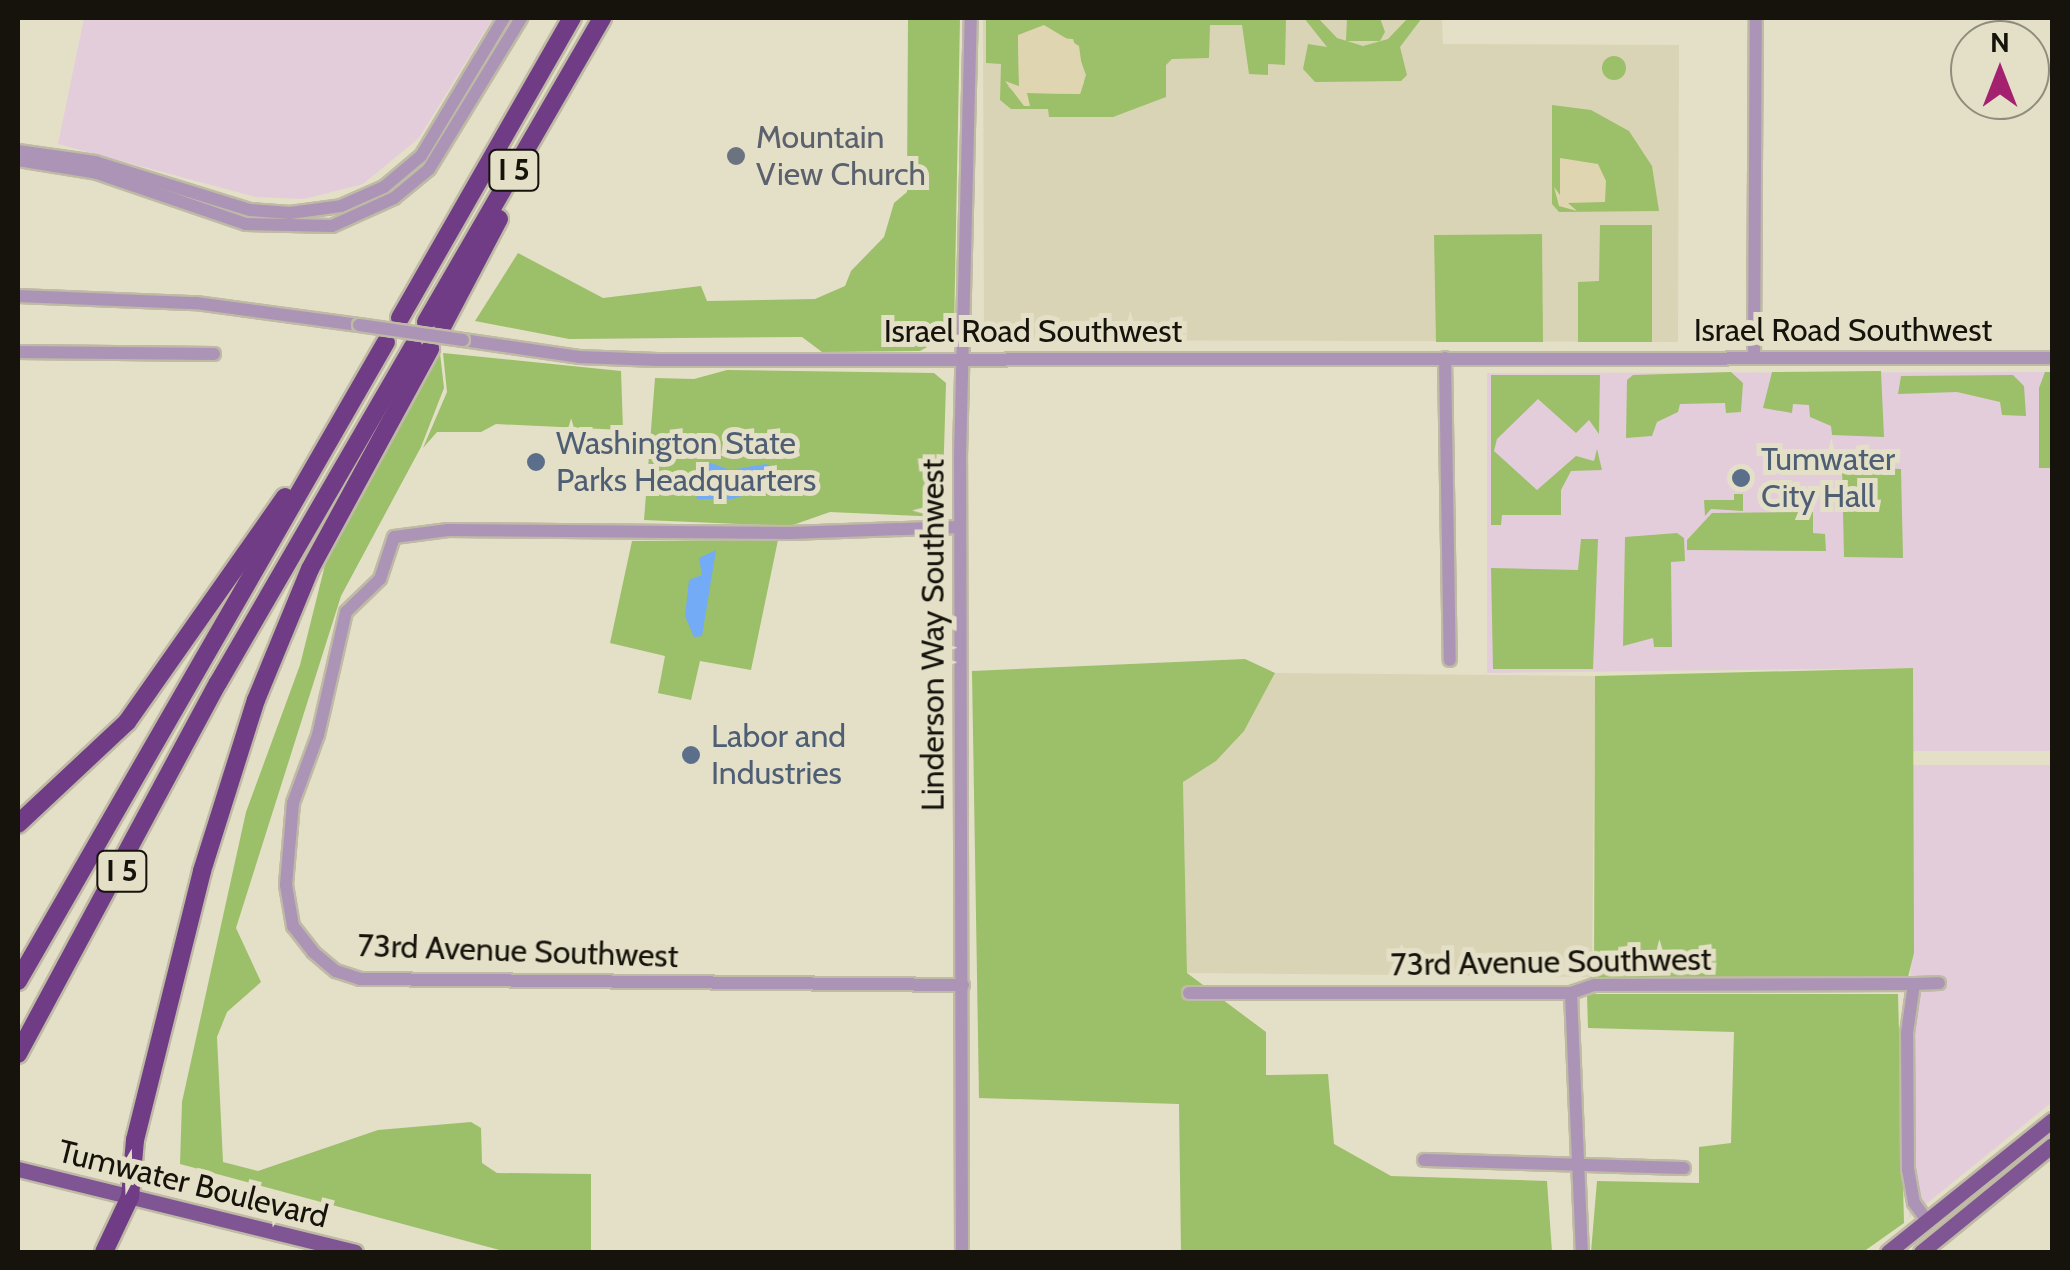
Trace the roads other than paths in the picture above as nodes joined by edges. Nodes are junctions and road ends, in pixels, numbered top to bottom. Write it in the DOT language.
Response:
graph roads {
  1 [pos="504,18"];
  2 [pos="520,18"];
  3 [pos="572,18"];
  4 [pos="602,18"];
  5 [pos="971,18"];
  6 [pos="1756,18"];
  7 [pos="18,150"];
  8 [pos="18,160"];
  9 [pos="18,296"];
  10 [pos="400,318"];
  11 [pos="434,324"];
  12 [pos="386,342"];
  13 [pos="18,352"];
  14 [pos="214,354"];
  15 [pos="1445,358"];
  16 [pos="1754,358"];
  17 [pos="2052,358"];
  18 [pos="963,359"];
  19 [pos="374,364"];
  20 [pos="960,527"];
  21 [pos="1450,660"];
  22 [pos="18,824"];
  23 [pos="18,981"];
  24 [pos="1938,982"];
  25 [pos="1914,984"];
  26 [pos="963,985"];
  27 [pos="1189,993"];
  28 [pos="1570,993"];
  29 [pos="18,1054"];
  30 [pos="2052,1120"];
  31 [pos="2052,1145"];
  32 [pos="1424,1160"];
  33 [pos="1574,1168"];
  34 [pos="1684,1168"];
  35 [pos="18,1169"];
  36 [pos="130,1197"];
  37 [pos="1928,1222"];
  38 [pos="1578,1236"];
  39 [pos="104,1252"];
  40 [pos="355,1252"];
  41 [pos="962,1252"];
  42 [pos="1573,1252"];
  43 [pos="1582,1252"];
  44 [pos="1888,1252"];
  45 [pos="1921,1252"];
  1 -- 7 [label="street"];
  2 -- 8 [label="street"];
  3 -- 10 [label="highway, I 5"];
  4 -- 11 [label="highway"];
  5 -- 18 [label="street, Linderson Way Southwest"];
  6 -- 16 [label="street"];
  9 -- 18 [label="street, Israel Road Southwest, bridge"];
  12 -- 19 [label="highway, I 5"];
  13 -- 14 [label="street"];
  15 -- 16 [label="street, Israel Road Southwest"];
  15 -- 18 [label="street, Israel Road Southwest"];
  15 -- 21 [label="street"];
  16 -- 17 [label="street, Israel Road Southwest"];
  18 -- 20 [label="street, Linderson Way Southwest"];
  19 -- 22 [label="highway"];
  19 -- 23 [label="highway, I 5"];
  20 -- 26 [label="street, Linderson Way Southwest"];
  20 -- 26 [label="street, 73rd Avenue Southwest"];
  24 -- 25 [label="street, 73rd Avenue Southwest"];
  25 -- 28 [label="street, 73rd Avenue Southwest"];
  25 -- 37 [label="street"];
  26 -- 41 [label="street, Linderson Way Southwest"];
  27 -- 28 [label="street, 73rd Avenue Southwest"];
  28 -- 33 [label="street"];
  29 -- 36 [label="highway, I 5"];
  30 -- 37 [label="main road"];
  31 -- 45 [label="main road"];
  32 -- 33 [label="street"];
  33 -- 34 [label="street"];
  33 -- 38 [label="street"];
  35 -- 36 [label="main road, Tumwater Boulevard"];
  36 -- 39 [label="highway"];
  36 -- 40 [label="main road, Tumwater Boulevard"];
  37 -- 44 [label="main road"];
  38 -- 42 [label="street"];
  38 -- 43 [label="street"];
}
